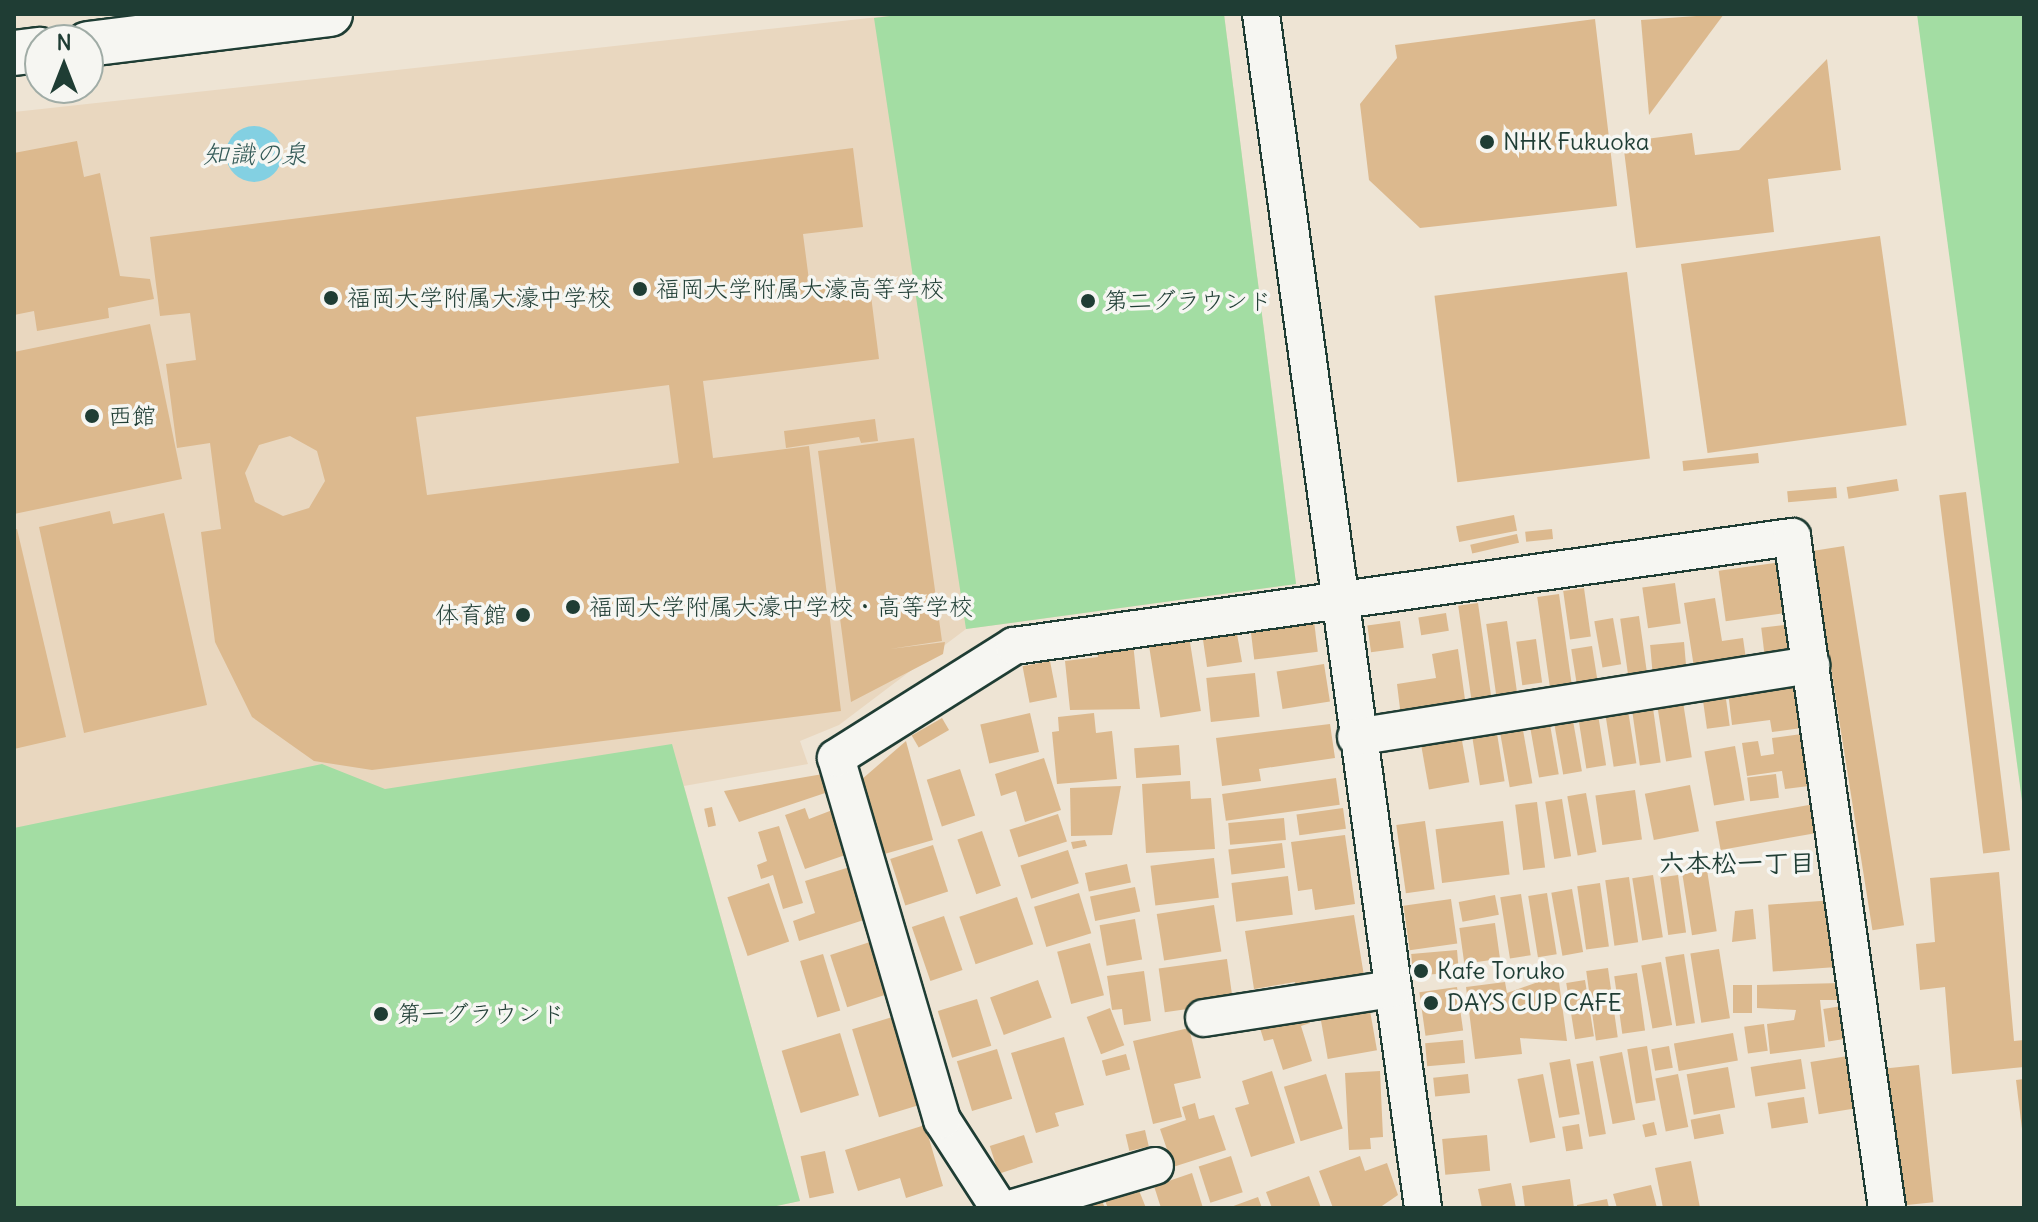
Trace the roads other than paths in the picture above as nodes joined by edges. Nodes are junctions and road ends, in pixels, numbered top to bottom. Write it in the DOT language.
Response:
graph roads {
  1 [pos="330,14"];
  2 [pos="1261,14"];
  3 [pos="104,42"];
  4 [pos="1335,598"];
  5 [pos="1811,665"];
  6 [pos="1356,737"];
  7 [pos="1392,989"];
  8 [pos="1204,1018"];
  9 [pos="1155,1166"];
  10 [pos="999,1208"];
  11 [pos="1013,1208"];
  12 [pos="1423,1208"];
  13 [pos="1887,1208"];
  1 -- 3 [label="street"];
  2 -- 4 [label="street"];
  4 -- 5 [label="street"];
  4 -- 6 [label="street"];
  4 -- 10 [label="street"];
  5 -- 6 [label="street"];
  5 -- 13 [label="street"];
  6 -- 7 [label="street"];
  7 -- 8 [label="street"];
  7 -- 12 [label="street"];
  9 -- 11 [label="street"];
}
